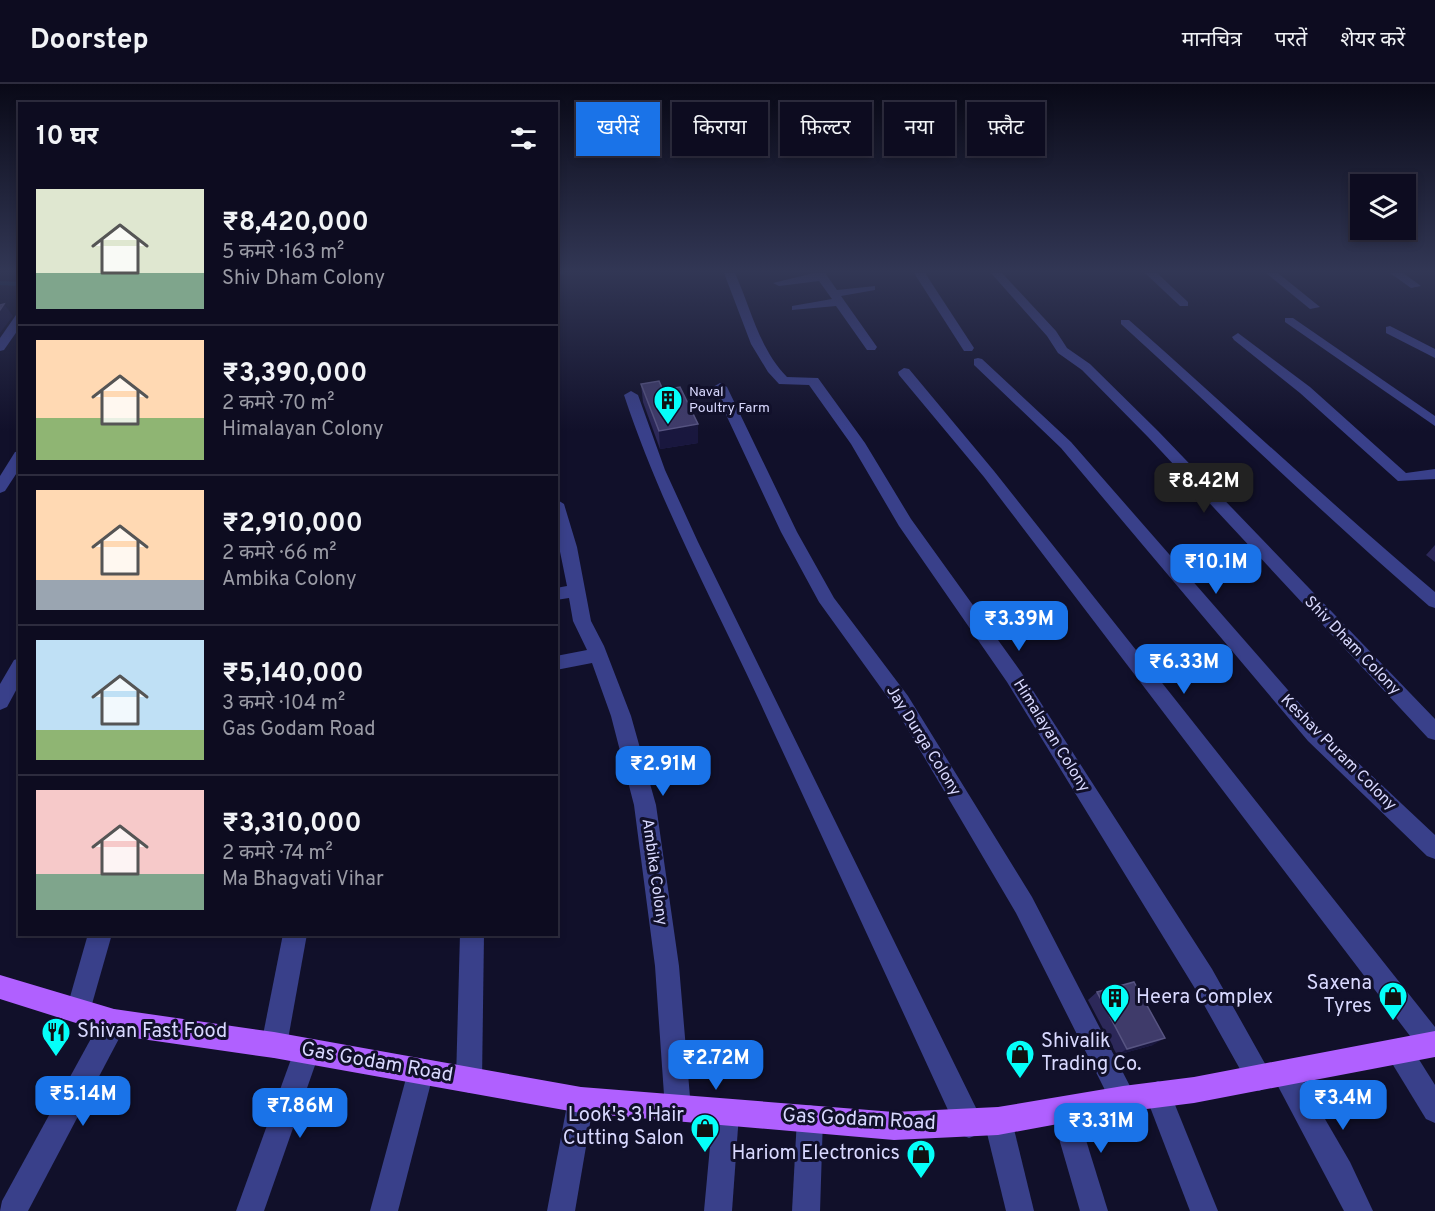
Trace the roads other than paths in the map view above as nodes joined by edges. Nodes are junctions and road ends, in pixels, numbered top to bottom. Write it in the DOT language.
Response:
graph roads {
  1 [pos="14,326"];
  2 [pos="747,326"];
  3 [pos="856,326"];
  4 [pos="954,326"];
  5 [pos="1044,326"];
  6 [pos="1129,326"];
  7 [pos="1297,326"];
  8 [pos="1390,330"];
  9 [pos="1238,337"];
  10 [pos="0,347"];
  11 [pos="872,347"];
  12 [pos="1435,354"];
  13 [pos="904,372"];
  14 [pos="720,387"];
  15 [pos="631,395"];
  16 [pos="1435,422"];
  17 [pos="18,458"];
  18 [pos="1435,474"];
  19 [pos="0,488"];
  20 [pos="560,532"];
  21 [pos="566,592"];
  22 [pos="1435,603"];
  23 [pos="598,655"];
  24 [pos="558,663"];
  25 [pos="18,669"];
  26 [pos="0,702"];
  27 [pos="1435,732"];
  28 [pos="1435,849"];
  29 [pos="99,936"];
  30 [pos="295,936"];
  31 [pos="472,936"];
  32 [pos="0,987"];
  33 [pos="78,1011"];
  34 [pos="114,1022"];
  35 [pos="1434,1044"];
  36 [pos="274,1045"];
  37 [pos="307,1051"];
  38 [pos="1399,1051"];
  39 [pos="421,1071"];
  40 [pos="1272,1076"];
  41 [pos="469,1080"];
  42 [pos="1158,1094"];
  43 [pos="1123,1099"];
  44 [pos="581,1100"];
  45 [pos="678,1109"];
  46 [pos="1435,1110"];
  47 [pos="1064,1111"];
  48 [pos="726,1114"];
  49 [pos="810,1118"];
  50 [pos="998,1121"];
  51 [pos="969,1124"];
  52 [pos="12,1211"];
  53 [pos="250,1211"];
  54 [pos="384,1211"];
  55 [pos="561,1211"];
  56 [pos="718,1211"];
  57 [pos="806,1211"];
  58 [pos="1020,1211"];
  59 [pos="1094,1211"];
  60 [pos="1204,1211"];
  61 [pos="1359,1211"];
  1 -- 10 [label="street"];
  2 -- 40 [label="street, Himalayan Colony"];
  3 -- 11 [label="street"];
  4 -- 28 [label="street, Keshav Puram Colony"];
  5 -- 27 [label="street, Shiv Dham Colony"];
  6 -- 22 [label="street"];
  7 -- 16 [label="street"];
  8 -- 12 [label="street"];
  9 -- 18 [label="street"];
  13 -- 35 [label="street"];
  14 -- 43 [label="street, Jay Durga Colony"];
  15 -- 51 [label="street"];
  17 -- 19 [label="street"];
  20 -- 21 [label="street, Ambika Colony"];
  21 -- 23 [label="street, Ambika Colony"];
  23 -- 24 [label="street"];
  23 -- 45 [label="street, Ambika Colony"];
  25 -- 26 [label="street"];
  29 -- 33 [label="street"];
  30 -- 36 [label="street"];
  31 -- 41 [label="street"];
  32 -- 33 [label="main road, Gas Godam Road"];
  33 -- 34 [label="main road, Gas Godam Road"];
  34 -- 36 [label="main road, Gas Godam Road"];
  34 -- 52 [label="street"];
  35 -- 38 [label="main road, Gas Godam Road"];
  36 -- 37 [label="main road, Gas Godam Road"];
  37 -- 39 [label="main road, Gas Godam Road"];
  37 -- 53 [label="street"];
  38 -- 40 [label="main road, Gas Godam Road"];
  38 -- 46 [label="street"];
  39 -- 41 [label="main road, Gas Godam Road"];
  39 -- 54 [label="street"];
  40 -- 42 [label="main road, Gas Godam Road"];
  40 -- 61 [label="street"];
  41 -- 44 [label="main road, Gas Godam Road"];
  42 -- 43 [label="main road, Gas Godam Road"];
  42 -- 60 [label="street"];
  43 -- 47 [label="main road, Gas Godam Road"];
  44 -- 45 [label="main road, Gas Godam Road"];
  44 -- 55 [label="street"];
  45 -- 48 [label="main road, Gas Godam Road"];
  47 -- 50 [label="main road, Gas Godam Road"];
  47 -- 59 [label="street"];
  48 -- 49 [label="main road, Gas Godam Road"];
  48 -- 56 [label="street"];
  49 -- 51 [label="main road, Gas Godam Road"];
  49 -- 57 [label="street"];
  50 -- 51 [label="main road, Gas Godam Road"];
  50 -- 58 [label="street"];
}
